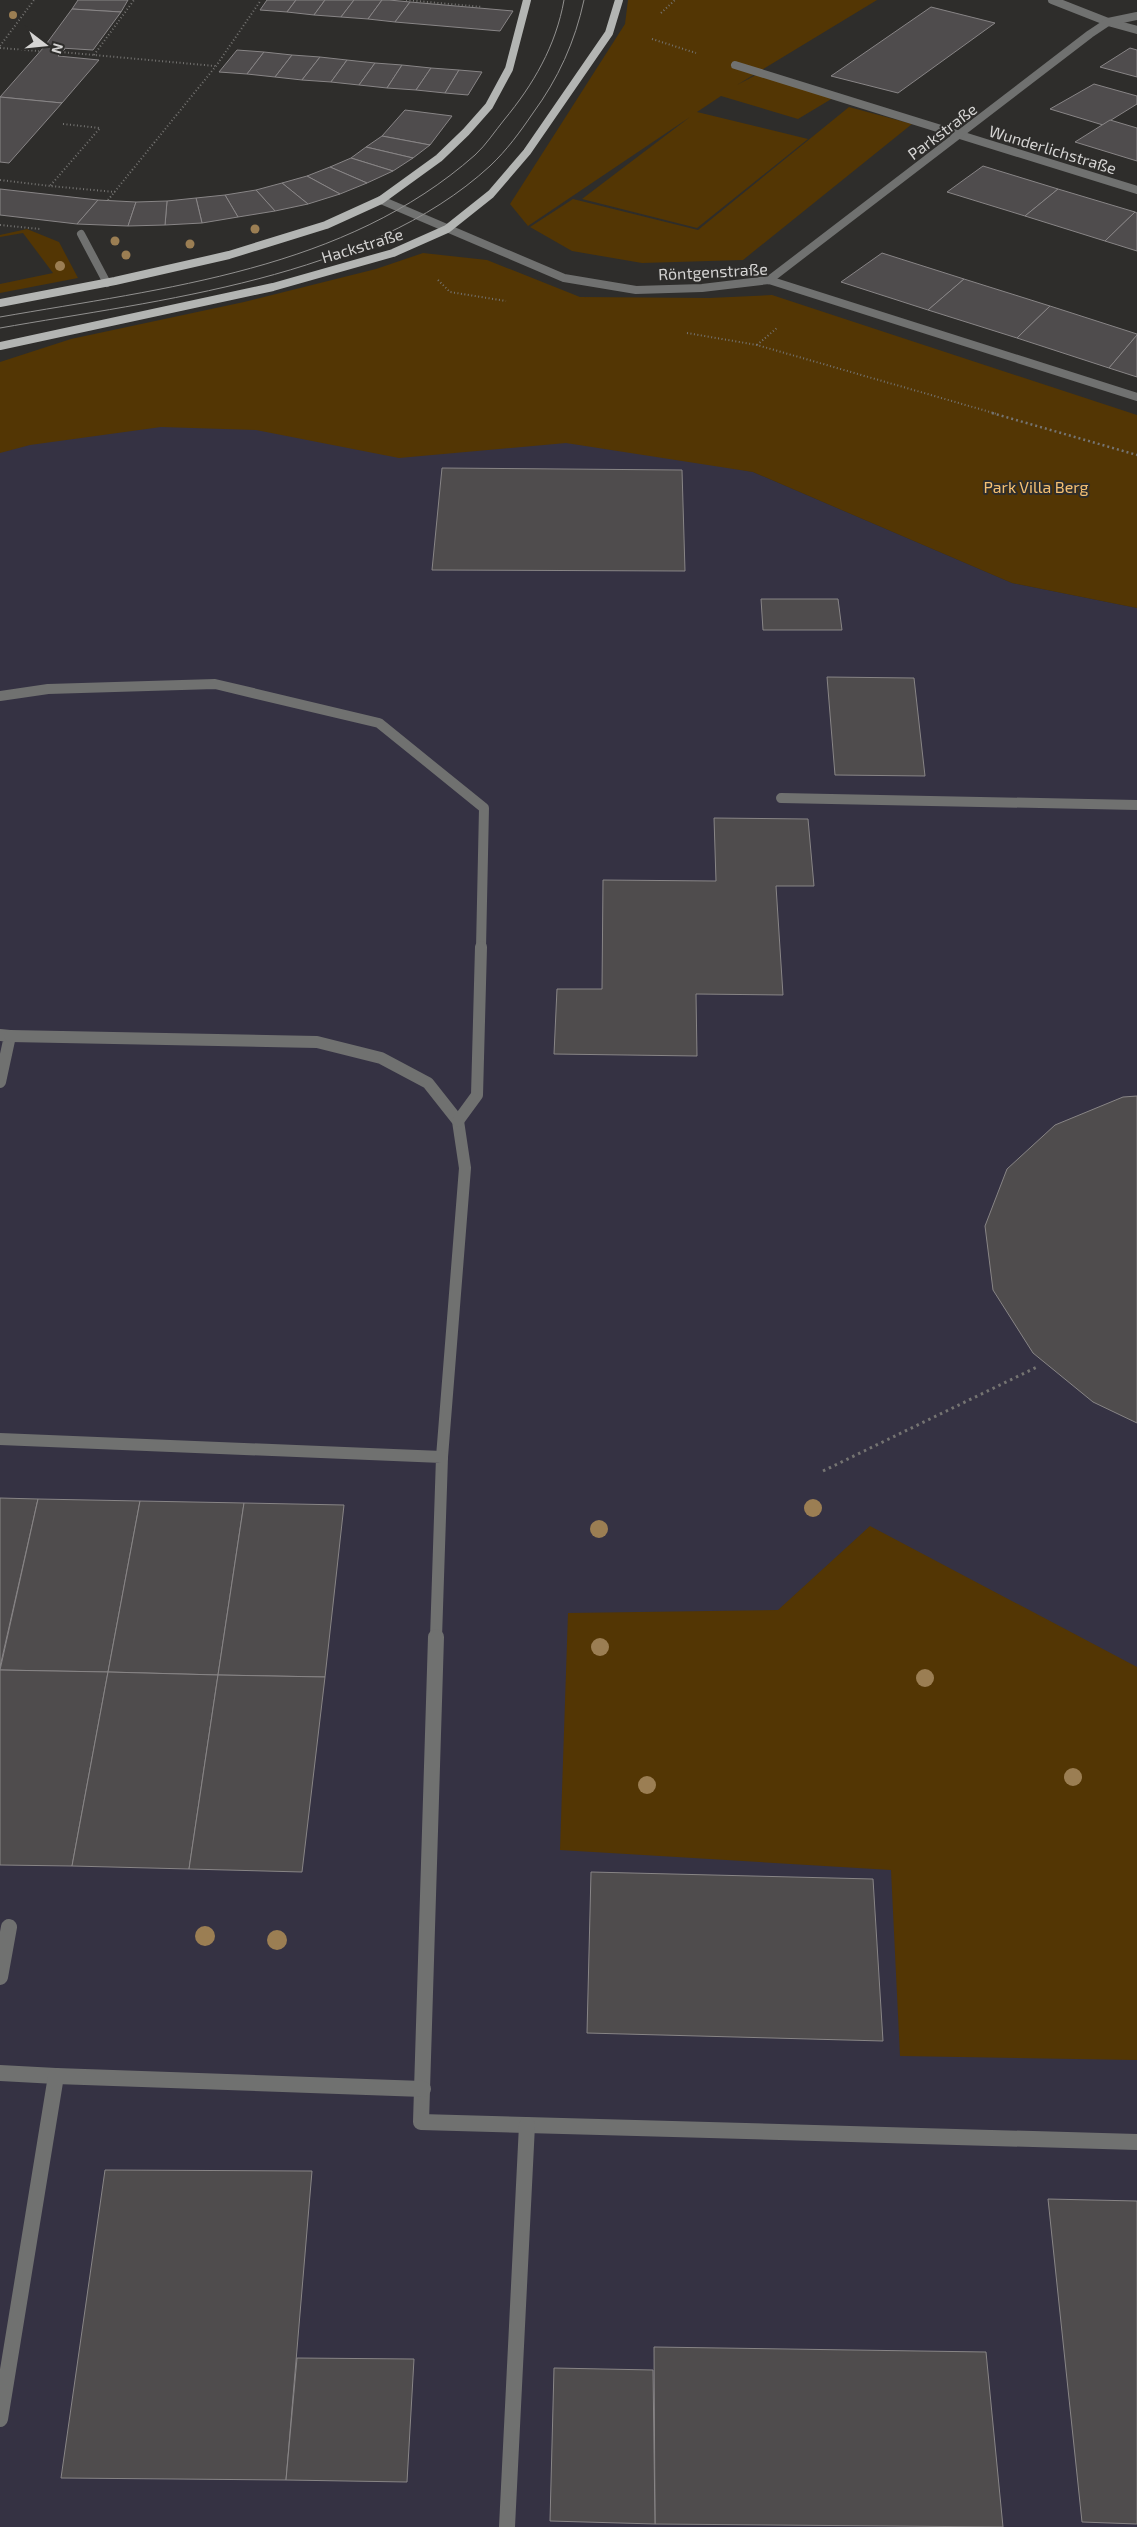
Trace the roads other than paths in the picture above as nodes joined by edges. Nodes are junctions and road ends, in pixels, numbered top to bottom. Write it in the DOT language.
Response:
graph roads {
  1 [pos="527,0"];
  2 [pos="618,0"];
  3 [pos="1052,0"];
  4 [pos="1137,16"];
  5 [pos="1108,22"];
  6 [pos="1137,30"];
  7 [pos="735,65"];
  8 [pos="960,135"];
  9 [pos="1137,190"];
  10 [pos="381,200"];
  11 [pos="447,229"];
  12 [pos="81,234"];
  13 [pos="769,280"];
  14 [pos="106,283"];
  15 [pos="0,303"];
  16 [pos="0,346"];
  17 [pos="1137,396"];
  18 [pos="0,696"];
  19 [pos="781,798"];
  20 [pos="1137,805"];
  21 [pos="5,1036"];
  22 [pos="0,1082"];
  23 [pos="458,1121"];
  24 [pos="0,1439"];
  25 [pos="442,1457"];
  26 [pos="9,1927"];
  27 [pos="0,1977"];
  28 [pos="0,2073"];
  29 [pos="56,2076"];
  30 [pos="423,2089"];
  31 [pos="527,2125"];
  32 [pos="1137,2142"];
  33 [pos="0,2419"];
  34 [pos="507,2527"];
  1 -- 10 [label="main road, Hackstraße"];
  2 -- 11 [label="main road, Hackstraße"];
  3 -- 5 [label="street"];
  4 -- 5 [label="street, Parkstraße"];
  5 -- 6 [label="street"];
  5 -- 8 [label="street, Parkstraße"];
  7 -- 8 [label="street, Wunderlichstraße"];
  8 -- 9 [label="street, Wunderlichstraße"];
  8 -- 13 [label="street, Parkstraße"];
  10 -- 11 [label="street, Röntgenstraße"];
  10 -- 14 [label="main road, Hackstraße"];
  11 -- 13 [label="street, Röntgenstraße"];
  11 -- 16 [label="main road, Hackstraße"];
  12 -- 14 [label="street"];
  13 -- 17 [label="street, Röntgenstraße"];
  14 -- 15 [label="main road, Hackstraße"];
  18 -- 23 [label="street"];
  19 -- 20 [label="street"];
  21 -- 22 [label="street"];
  21 -- 23 [label="street"];
  23 -- 25 [label="street"];
  24 -- 25 [label="street"];
  25 -- 30 [label="street"];
  26 -- 27 [label="street"];
  28 -- 29 [label="street"];
  29 -- 30 [label="street"];
  29 -- 33 [label="street"];
  30 -- 31 [label="street"];
  31 -- 32 [label="street"];
  31 -- 34 [label="street"];
}
